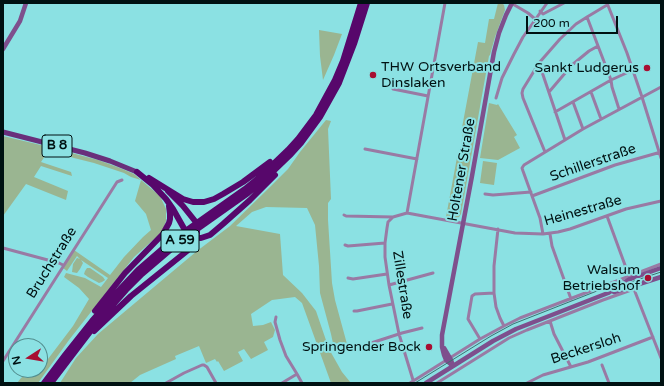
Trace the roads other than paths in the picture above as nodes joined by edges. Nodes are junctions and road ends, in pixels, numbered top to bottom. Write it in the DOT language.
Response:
graph roads {
  1 [pos="26,3"];
  2 [pos="361,3"];
  3 [pos="366,3"];
  4 [pos="445,3"];
  5 [pos="512,3"];
  6 [pos="547,3"];
  7 [pos="564,3"];
  8 [pos="607,4"];
  9 [pos="540,11"];
  10 [pos="587,17"];
  11 [pos="535,19"];
  12 [pos="598,46"];
  13 [pos="3,49"];
  14 [pos="539,63"];
  15 [pos="633,70"];
  16 [pos="611,80"];
  17 [pos="661,87"];
  18 [pos="392,89"];
  19 [pos="549,92"];
  20 [pos="592,92"];
  21 [pos="428,96"];
  22 [pos="642,97"];
  23 [pos="496,98"];
  24 [pos="573,102"];
  25 [pos="619,109"];
  26 [pos="555,112"];
  27 [pos="601,119"];
  28 [pos="583,129"];
  29 [pos="3,132"];
  30 [pos="298,139"];
  31 [pos="565,140"];
  32 [pos="365,149"];
  33 [pos="544,152"];
  34 [pos="660,153"];
  35 [pos="291,154"];
  36 [pos="661,158"];
  37 [pos="417,159"];
  38 [pos="137,172"];
  39 [pos="122,180"];
  40 [pos="168,191"];
  41 [pos="485,194"];
  42 [pos="532,194"];
  43 [pos="166,199"];
  44 [pos="661,202"];
  45 [pos="407,213"];
  46 [pos="344,215"];
  47 [pos="607,216"];
  48 [pos="393,217"];
  49 [pos="463,223"];
  50 [pos="498,229"];
  51 [pos="543,234"];
  52 [pos="550,234"];
  53 [pos="196,236"];
  54 [pos="384,243"];
  55 [pos="345,245"];
  56 [pos="3,248"];
  57 [pos="661,264"];
  58 [pos="63,266"];
  59 [pos="661,268"];
  60 [pos="433,273"];
  61 [pos="387,274"];
  62 [pos="661,276"];
  63 [pos="348,278"];
  64 [pos="630,278"];
  65 [pos="389,285"];
  66 [pos="634,288"];
  67 [pos="494,292"];
  68 [pos="608,293"];
  69 [pos="571,298"];
  70 [pos="392,304"];
  71 [pos="354,311"];
  72 [pos="276,317"];
  73 [pos="550,321"];
  74 [pos="504,326"];
  75 [pos="422,328"];
  76 [pos="399,334"];
  77 [pos="80,335"];
  78 [pos="653,337"];
  79 [pos="480,339"];
  80 [pos="81,342"];
  81 [pos="365,345"];
  82 [pos="661,358"];
  83 [pos="449,359"];
  84 [pos="3,361"];
  85 [pos="455,365"];
  86 [pos="602,365"];
  87 [pos="570,367"];
  88 [pos="445,371"];
  89 [pos="297,374"];
  90 [pos="413,380"];
  91 [pos="443,381"];
  92 [pos="168,382"];
  93 [pos="44,383"];
  94 [pos="50,383"];
  95 [pos="216,383"];
  96 [pos="282,383"];
  97 [pos="302,383"];
  98 [pos="410,383"];
  99 [pos="426,383"];
  100 [pos="436,383"];
  101 [pos="527,383"];
  102 [pos="609,383"];
  1 -- 13 [label="street"];
  2 -- 30 [label="highway, A 59"];
  3 -- 35 [label="highway, A 59"];
  4 -- 21 [label="street"];
  5 -- 11 [label="street, Holtener Straße"];
  5 -- 49 [label="street, Holtener Straße"];
  6 -- 9 [label="street"];
  7 -- 9 [label="street"];
  8 -- 10 [label="street"];
  8 -- 15 [label="street"];
  9 -- 11 [label="street"];
  10 -- 12 [label="street"];
  10 -- 14 [label="street"];
  11 -- 23 [label="street"];
  12 -- 16 [label="street"];
  12 -- 19 [label="street"];
  14 -- 19 [label="street"];
  14 -- 33 [label="street"];
  15 -- 16 [label="street"];
  15 -- 22 [label="street"];
  16 -- 20 [label="street"];
  16 -- 25 [label="street"];
  17 -- 22 [label="street"];
  18 -- 21 [label="street"];
  19 -- 26 [label="street"];
  20 -- 24 [label="street"];
  20 -- 27 [label="street"];
  21 -- 37 [label="street"];
  22 -- 25 [label="street"];
  22 -- 34 [label="street"];
  24 -- 26 [label="street"];
  24 -- 28 [label="street"];
  25 -- 27 [label="street"];
  26 -- 31 [label="street"];
  27 -- 28 [label="street"];
  28 -- 31 [label="street"];
  29 -- 38 [label="main road, B 8"];
  30 -- 40 [label="highway"];
  30 -- 77 [label="highway, A 59"];
  31 -- 33 [label="street"];
  32 -- 37 [label="street"];
  33 -- 42 [label="street"];
  34 -- 36 [label="street"];
  34 -- 42 [label="street, Schillerstraße"];
  35 -- 53 [label="highway"];
  35 -- 80 [label="highway, A 59"];
  37 -- 45 [label="street"];
  38 -- 40 [label="highway"];
  38 -- 43 [label="highway"];
  39 -- 58 [label="street, Bruchstraße"];
  40 -- 53 [label="highway"];
  41 -- 42 [label="street, Schillerstraße"];
  42 -- 51 [label="street"];
  43 -- 53 [label="highway"];
  43 -- 77 [label="highway"];
  44 -- 47 [label="street, Heinestraße"];
  45 -- 48 [label="street"];
  45 -- 49 [label="street"];
  46 -- 48 [label="street"];
  47 -- 52 [label="street, Heinestraße"];
  47 -- 64 [label="street"];
  48 -- 54 [label="street, Zillestraße"];
  49 -- 50 [label="street, Heinestraße"];
  49 -- 83 [label="street, Holtener Straße"];
  50 -- 51 [label="street, Heinestraße"];
  50 -- 67 [label="street"];
  51 -- 52 [label="street, Heinestraße"];
  52 -- 69 [label="street"];
  53 -- 80 [label="highway"];
  54 -- 55 [label="street"];
  54 -- 61 [label="street, Zillestraße"];
  56 -- 58 [label="street"];
  57 -- 64 [label="street"];
  58 -- 84 [label="street, Bruchstraße"];
  59 -- 64 [label="street"];
  60 -- 65 [label="street"];
  61 -- 63 [label="street"];
  61 -- 65 [label="street, Zillestraße"];
  62 -- 66 [label="street"];
  64 -- 66 [label="street"];
  64 -- 68 [label="street"];
  64 -- 69 [label="street"];
  65 -- 70 [label="street, Zillestraße"];
  66 -- 68 [label="street"];
  66 -- 73 [label="street"];
  66 -- 78 [label="street"];
  67 -- 74 [label="street"];
  67 -- 79 [label="street"];
  68 -- 85 [label="street"];
  69 -- 74 [label="street"];
  70 -- 71 [label="street"];
  70 -- 76 [label="street, Zillestraße"];
  72 -- 89 [label="street"];
  73 -- 87 [label="street"];
  73 -- 91 [label="street"];
  74 -- 79 [label="street"];
  75 -- 76 [label="street"];
  76 -- 81 [label="street"];
  76 -- 90 [label="street, Zillestraße"];
  77 -- 93 [label="highway, A 59"];
  78 -- 82 [label="street"];
  78 -- 87 [label="street, Beckersloh"];
  79 -- 83 [label="street"];
  80 -- 94 [label="highway, A 59"];
  83 -- 85 [label="street"];
  83 -- 88 [label="street, Holtener Straße"];
  83 -- 90 [label="street"];
  85 -- 88 [label="street"];
  86 -- 102 [label="street"];
  87 -- 101 [label="street, Beckersloh"];
  88 -- 99 [label="street"];
  89 -- 96 [label="street"];
  89 -- 97 [label="street"];
  90 -- 98 [label="street"];
  91 -- 100 [label="street"];
  92 -- 95 [label="street"];
}
